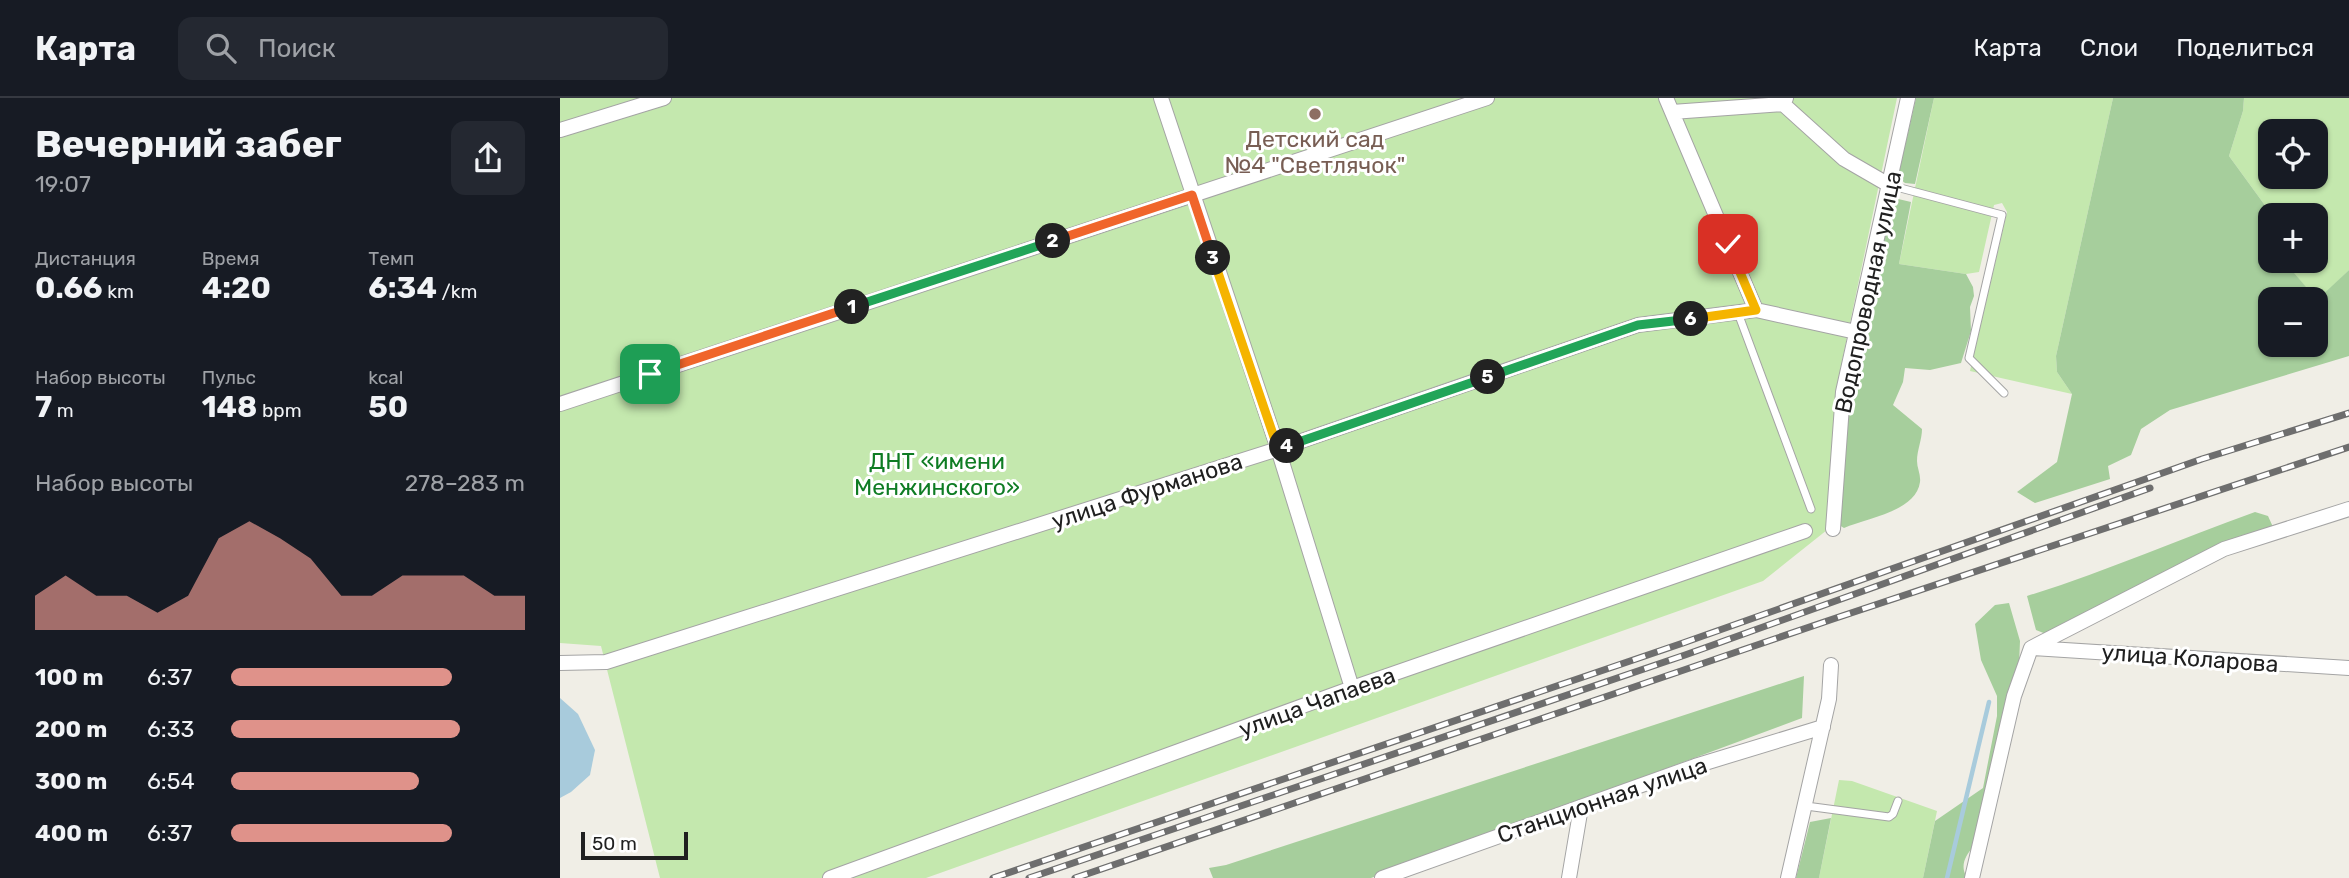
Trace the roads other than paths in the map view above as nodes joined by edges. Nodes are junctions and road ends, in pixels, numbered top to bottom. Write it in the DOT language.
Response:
graph roads {
  1 [pos="664,98"];
  2 [pos="1161,98"];
  3 [pos="1487,98"];
  4 [pos="1908,98"];
  5 [pos="1784,101"];
  6 [pos="1669,105"];
  7 [pos="560,130"];
  8 [pos="1889,185"];
  9 [pos="1192,195"];
  10 [pos="1756,310"];
  11 [pos="1738,313"];
  12 [pos="1856,332"];
  13 [pos="2004,393"];
  14 [pos="560,404"];
  15 [pos="1278,449"];
  16 [pos="1811,509"];
  17 [pos="2349,509"];
  18 [pos="1833,528"];
  19 [pos="1805,531"];
  20 [pos="2031,648"];
  21 [pos="560,663"];
  22 [pos="1831,665"];
  23 [pos="2349,668"];
  24 [pos="1352,688"];
  25 [pos="1823,727"];
  26 [pos="1898,801"];
  27 [pos="1806,806"];
  28 [pos="1581,807"];
  29 [pos="830,878"];
  30 [pos="1382,878"];
  31 [pos="1569,878"];
  32 [pos="1788,878"];
  33 [pos="1972,878"];
  1 -- 7 [label="street"];
  2 -- 9 [label="street"];
  3 -- 9 [label="street"];
  4 -- 8 [label="street, Водопроводная улица"];
  5 -- 6 [label="street"];
  5 -- 8 [label="street"];
  6 -- 10 [label="street"];
  8 -- 12 [label="street, Водопроводная улица"];
  8 -- 13 [label="lane"];
  9 -- 14 [label="street"];
  9 -- 15 [label="street"];
  10 -- 11 [label="street, улица Фурманова"];
  10 -- 12 [label="street, улица Фурманова"];
  11 -- 15 [label="street, улица Фурманова"];
  11 -- 16 [label="lane"];
  12 -- 18 [label="street, Водопроводная улица"];
  15 -- 21 [label="street, улица Фурманова"];
  15 -- 24 [label="street"];
  17 -- 20 [label="street"];
  19 -- 24 [label="street, улица Чапаева"];
  20 -- 23 [label="street, улица Коларова"];
  20 -- 33 [label="street"];
  22 -- 25 [label="street"];
  24 -- 29 [label="street, улица Чапаева"];
  25 -- 27 [label="street"];
  25 -- 28 [label="street, Станционная улица"];
  26 -- 27 [label="lane"];
  27 -- 32 [label="street"];
  28 -- 30 [label="street, Станционная улица"];
  28 -- 31 [label="street"];
}
